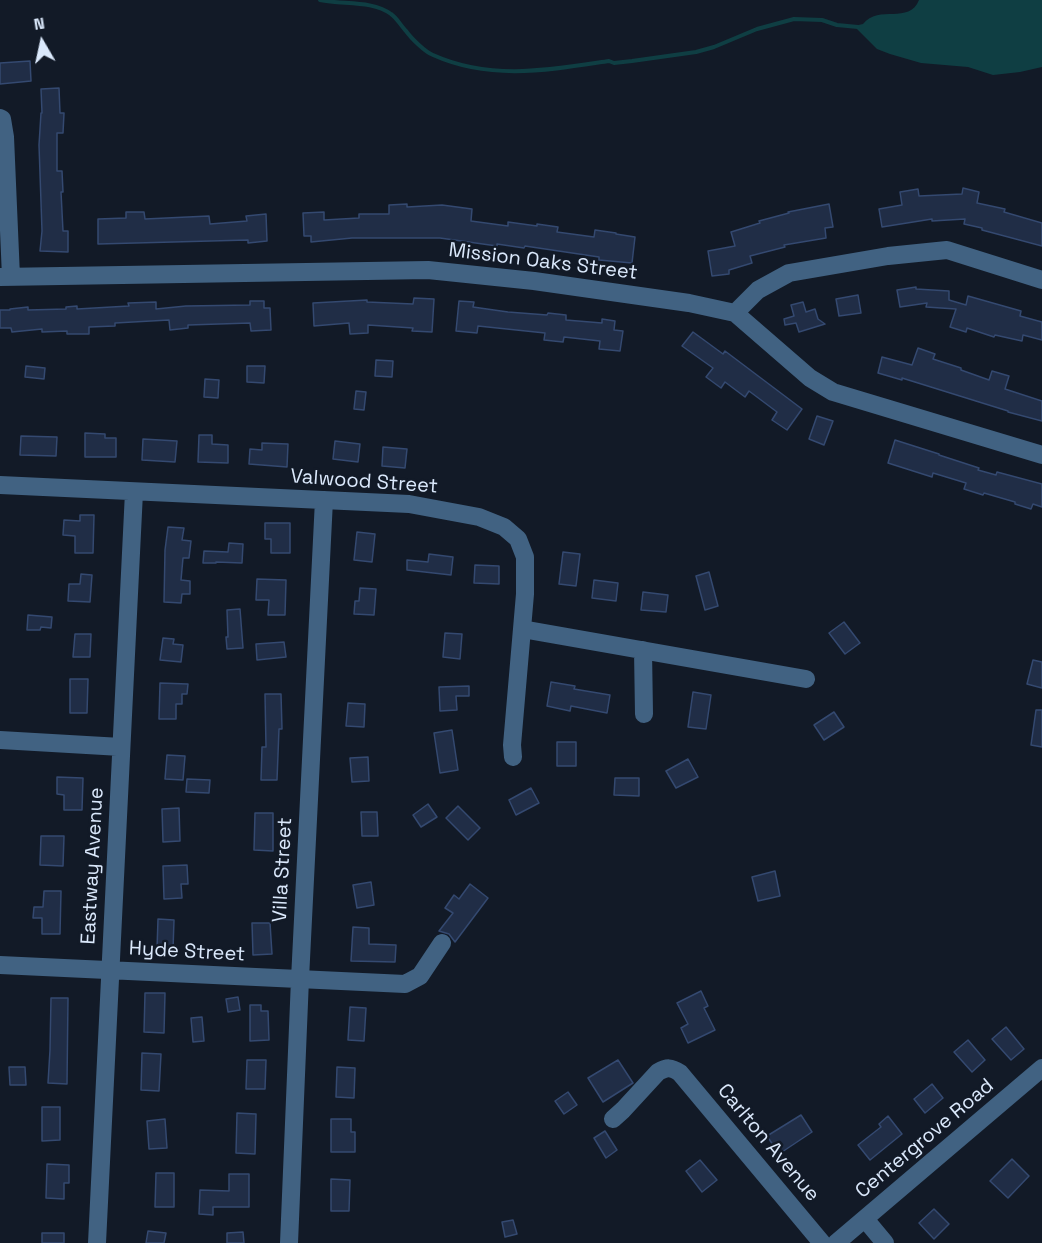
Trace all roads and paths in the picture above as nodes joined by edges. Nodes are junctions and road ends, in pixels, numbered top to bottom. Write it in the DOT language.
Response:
graph roads {
  1 [pos="0,118"];
  2 [pos="6,277"];
  3 [pos="1042,280"];
  4 [pos="735,313"];
  5 [pos="1042,455"];
  6 [pos="0,485"];
  7 [pos="134,492"];
  8 [pos="324,500"];
  9 [pos="522,629"];
  10 [pos="643,650"];
  11 [pos="806,679"];
  12 [pos="644,714"];
  13 [pos="0,740"];
  14 [pos="121,747"];
  15 [pos="513,757"];
  16 [pos="442,943"];
  17 [pos="0,965"];
  18 [pos="110,971"];
  19 [pos="300,979"];
  20 [pos="1042,1068"];
  21 [pos="613,1119"];
  22 [pos="865,1219"];
  23 [pos="97,1243"];
  24 [pos="289,1243"];
  25 [pos="822,1243"];
  26 [pos="836,1243"];
  27 [pos="885,1243"];
  1 -- 2 [label="street"];
  2 -- 4 [label="street, Mission Oaks Street"];
  3 -- 4 [label="street"];
  4 -- 5 [label="street, Mission Oaks Street"];
  6 -- 7 [label="street, Valwood Street"];
  7 -- 8 [label="street, Valwood Street"];
  7 -- 14 [label="street, Eastway Avenue"];
  8 -- 9 [label="street, Valwood Street"];
  8 -- 19 [label="street, Villa Street"];
  9 -- 10 [label="street"];
  9 -- 15 [label="street, Valwood Street"];
  10 -- 11 [label="street"];
  10 -- 12 [label="street"];
  13 -- 14 [label="street"];
  14 -- 18 [label="street, Eastway Avenue"];
  16 -- 19 [label="street, Hyde Street"];
  17 -- 18 [label="street, Hyde Street"];
  18 -- 19 [label="street, Hyde Street"];
  18 -- 23 [label="street, Eastway Avenue"];
  19 -- 24 [label="street, Villa Street"];
  20 -- 22 [label="street, Centergrove Road"];
  21 -- 25 [label="street, Carlton Avenue"];
  22 -- 26 [label="street, Centergrove Road"];
  22 -- 27 [label="street"];
}
